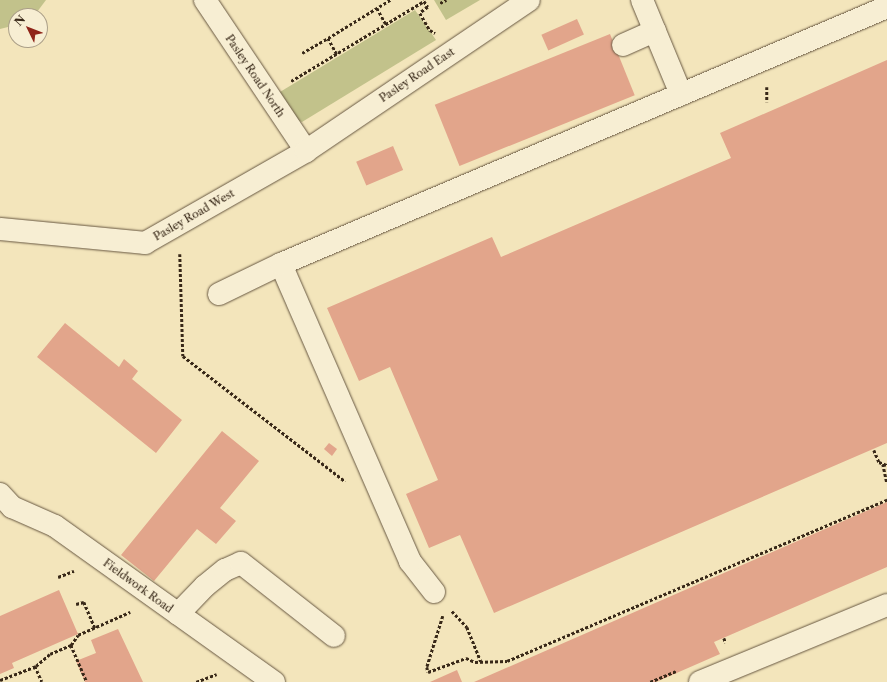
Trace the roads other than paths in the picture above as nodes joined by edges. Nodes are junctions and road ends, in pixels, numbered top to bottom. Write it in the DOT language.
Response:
graph roads {
  1 [pos="205,0"];
  2 [pos="529,0"];
  3 [pos="642,0"];
  4 [pos="887,7"];
  5 [pos="655,31"];
  6 [pos="623,45"];
  7 [pos="681,94"];
  8 [pos="306,151"];
  9 [pos="0,229"];
  10 [pos="281,264"];
  11 [pos="219,294"];
  12 [pos="4,506"];
  13 [pos="434,592"];
  14 [pos="887,605"];
  15 [pos="178,614"];
  16 [pos="334,636"];
  17 [pos="274,682"];
  18 [pos="700,682"];
  1 -- 8 [label="lane, Pasley Road North"];
  2 -- 8 [label="lane, Pasley Road East"];
  3 -- 5 [label="lane"];
  4 -- 7 [label="lane"];
  5 -- 6 [label="lane"];
  5 -- 7 [label="lane"];
  7 -- 10 [label="lane"];
  8 -- 9 [label="lane, Pasley Road West"];
  10 -- 11 [label="lane"];
  10 -- 13 [label="lane"];
  12 -- 15 [label="lane, Fieldwork Road"];
  14 -- 18 [label="lane"];
  15 -- 16 [label="lane"];
  15 -- 17 [label="lane, Fieldwork Road"];
}
